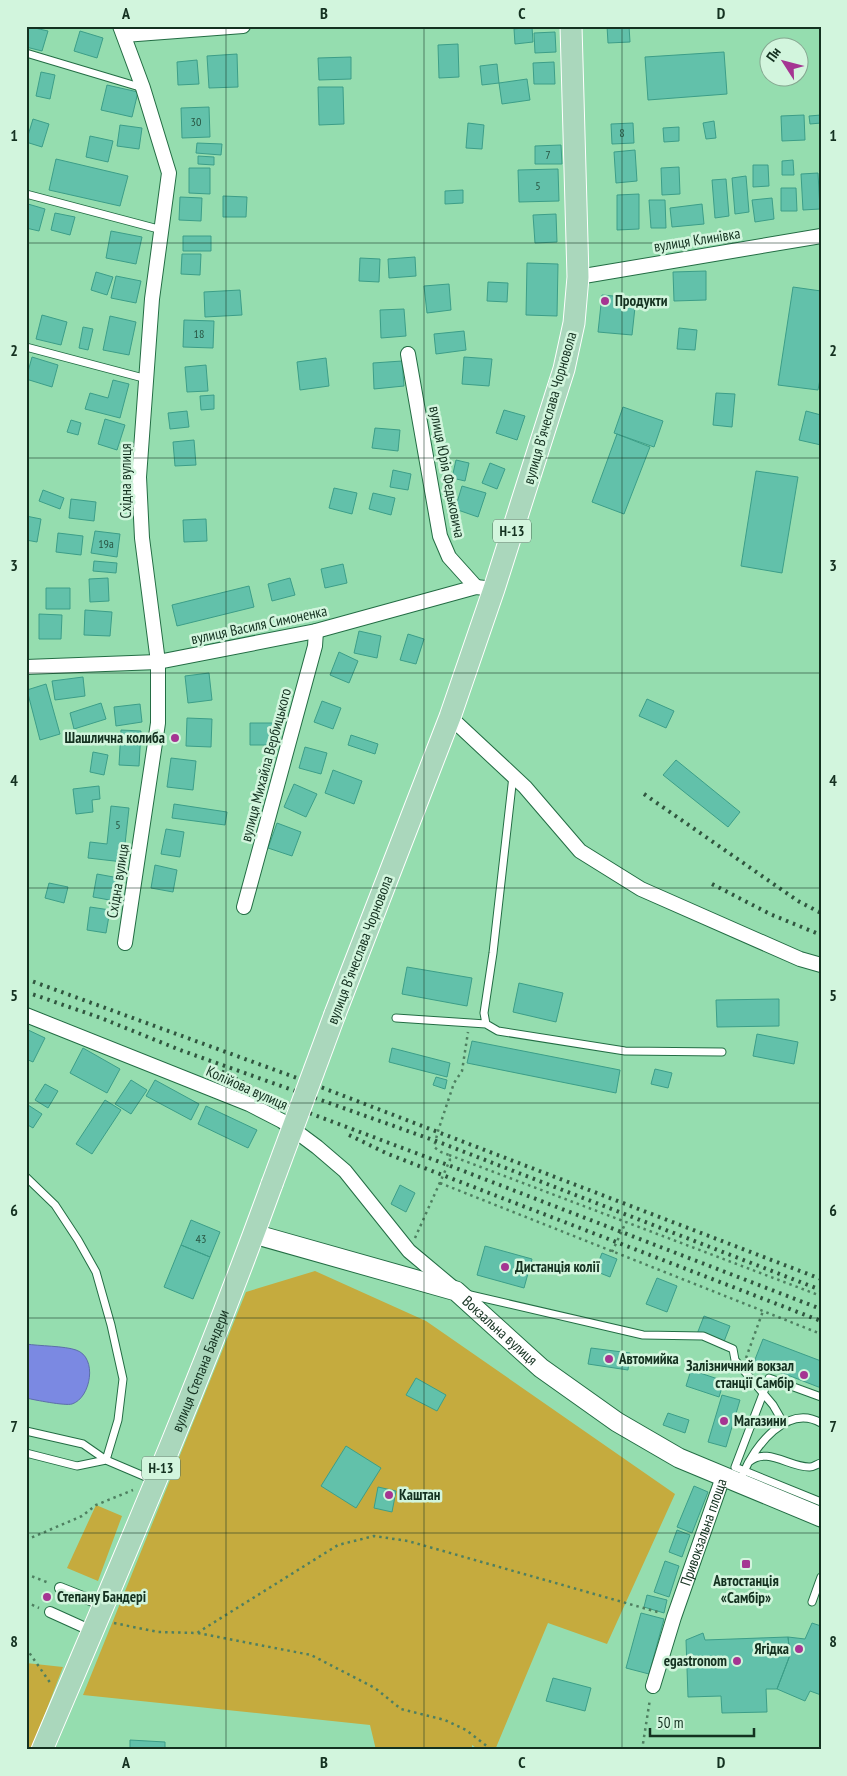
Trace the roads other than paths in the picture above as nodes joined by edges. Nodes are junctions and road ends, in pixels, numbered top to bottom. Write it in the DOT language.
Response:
graph roads {
  1 [pos="243,26"];
  2 [pos="571,26"];
  3 [pos="122,31"];
  4 [pos="26,53"];
  5 [pos="143,88"];
  6 [pos="26,194"];
  7 [pos="162,230"];
  8 [pos="821,236"];
  9 [pos="578,277"];
  10 [pos="26,347"];
  11 [pos="408,354"];
  12 [pos="147,379"];
  13 [pos="485,588"];
  14 [pos="316,631"];
  15 [pos="158,662"];
  16 [pos="26,667"];
  17 [pos="450,717"];
  18 [pos="513,776"];
  19 [pos="244,908"];
  20 [pos="125,943"];
  21 [pos="821,965"];
  22 [pos="26,1015"];
  23 [pos="396,1018"];
  24 [pos="486,1024"];
  25 [pos="722,1052"];
  26 [pos="26,1178"];
  27 [pos="272,1184"];
  28 [pos="254,1234"];
  29 [pos="456,1291"];
  30 [pos="762,1393"];
  31 [pos="821,1397"];
  32 [pos="821,1423"];
  33 [pos="784,1424"];
  34 [pos="26,1431"];
  35 [pos="26,1453"];
  36 [pos="106,1460"];
  37 [pos="821,1463"];
  38 [pos="738,1474"];
  39 [pos="156,1482"];
  40 [pos="821,1502"];
  41 [pos="821,1517"];
  42 [pos="821,1577"];
  43 [pos="60,1588"];
  44 [pos="812,1602"];
  45 [pos="50,1612"];
  46 [pos="98,1619"];
  47 [pos="653,1686"];
  48 [pos="42,1750"];
  1 -- 3 [label="street"];
  2 -- 9 [label="main road, вулиця Вʼячеслава Чорновола / Н-13"];
  3 -- 5 [label="street, Східна вулиця"];
  4 -- 5 [label="lane"];
  5 -- 7 [label="street, Східна вулиця"];
  6 -- 7 [label="lane"];
  7 -- 12 [label="street, Східна вулиця"];
  8 -- 9 [label="street, вулиця Клинівка"];
  9 -- 13 [label="main road, вулиця Вʼячеслава Чорновола / Н-13"];
  10 -- 12 [label="lane"];
  11 -- 13 [label="street, вулиця Юрія Федьковича"];
  12 -- 15 [label="street, Східна вулиця"];
  13 -- 14 [label="street, вулиця Василя Симоненка"];
  13 -- 17 [label="main road, вулиця Вʼячеслава Чорновола / Н-13"];
  14 -- 15 [label="street, вулиця Василя Симоненка"];
  14 -- 19 [label="street, вулиця Михайла Вербицького"];
  15 -- 16 [label="street, вулиця Василя Симоненка"];
  15 -- 20 [label="street, Східна вулиця"];
  17 -- 18 [label="street"];
  17 -- 27 [label="main road, вулиця Вʼячеслава Чорновола / Н-13, bridge"];
  18 -- 21 [label="street"];
  18 -- 24 [label="lane"];
  22 -- 29 [label="street, Колійова вулиця"];
  23 -- 24 [label="lane"];
  24 -- 25 [label="lane"];
  26 -- 36 [label="lane"];
  27 -- 28 [label="main road, вулиця Степана Бандери / Н-13"];
  28 -- 29 [label="main road, Вокзальна вулиця"];
  28 -- 39 [label="main road, вулиця Степана Бандери / Н-13"];
  29 -- 30 [label="lane"];
  29 -- 38 [label="main road, Вокзальна вулиця"];
  30 -- 31 [label="lane"];
  30 -- 33 [label="lane"];
  30 -- 38 [label="lane"];
  32 -- 33 [label="lane"];
  33 -- 38 [label="lane"];
  34 -- 36 [label="lane"];
  35 -- 36 [label="lane"];
  36 -- 39 [label="lane"];
  37 -- 38 [label="lane"];
  38 -- 40 [label="lane"];
  38 -- 41 [label="main road, Привокзальна площа"];
  38 -- 47 [label="street, Привокзальна площа"];
  39 -- 46 [label="main road, вулиця Степана Бандери / Н-13"];
  42 -- 44 [label="lane"];
  43 -- 46 [label="street"];
  45 -- 46 [label="street"];
  46 -- 48 [label="main road, вулиця Степана Бандери / Н-13"];
}
